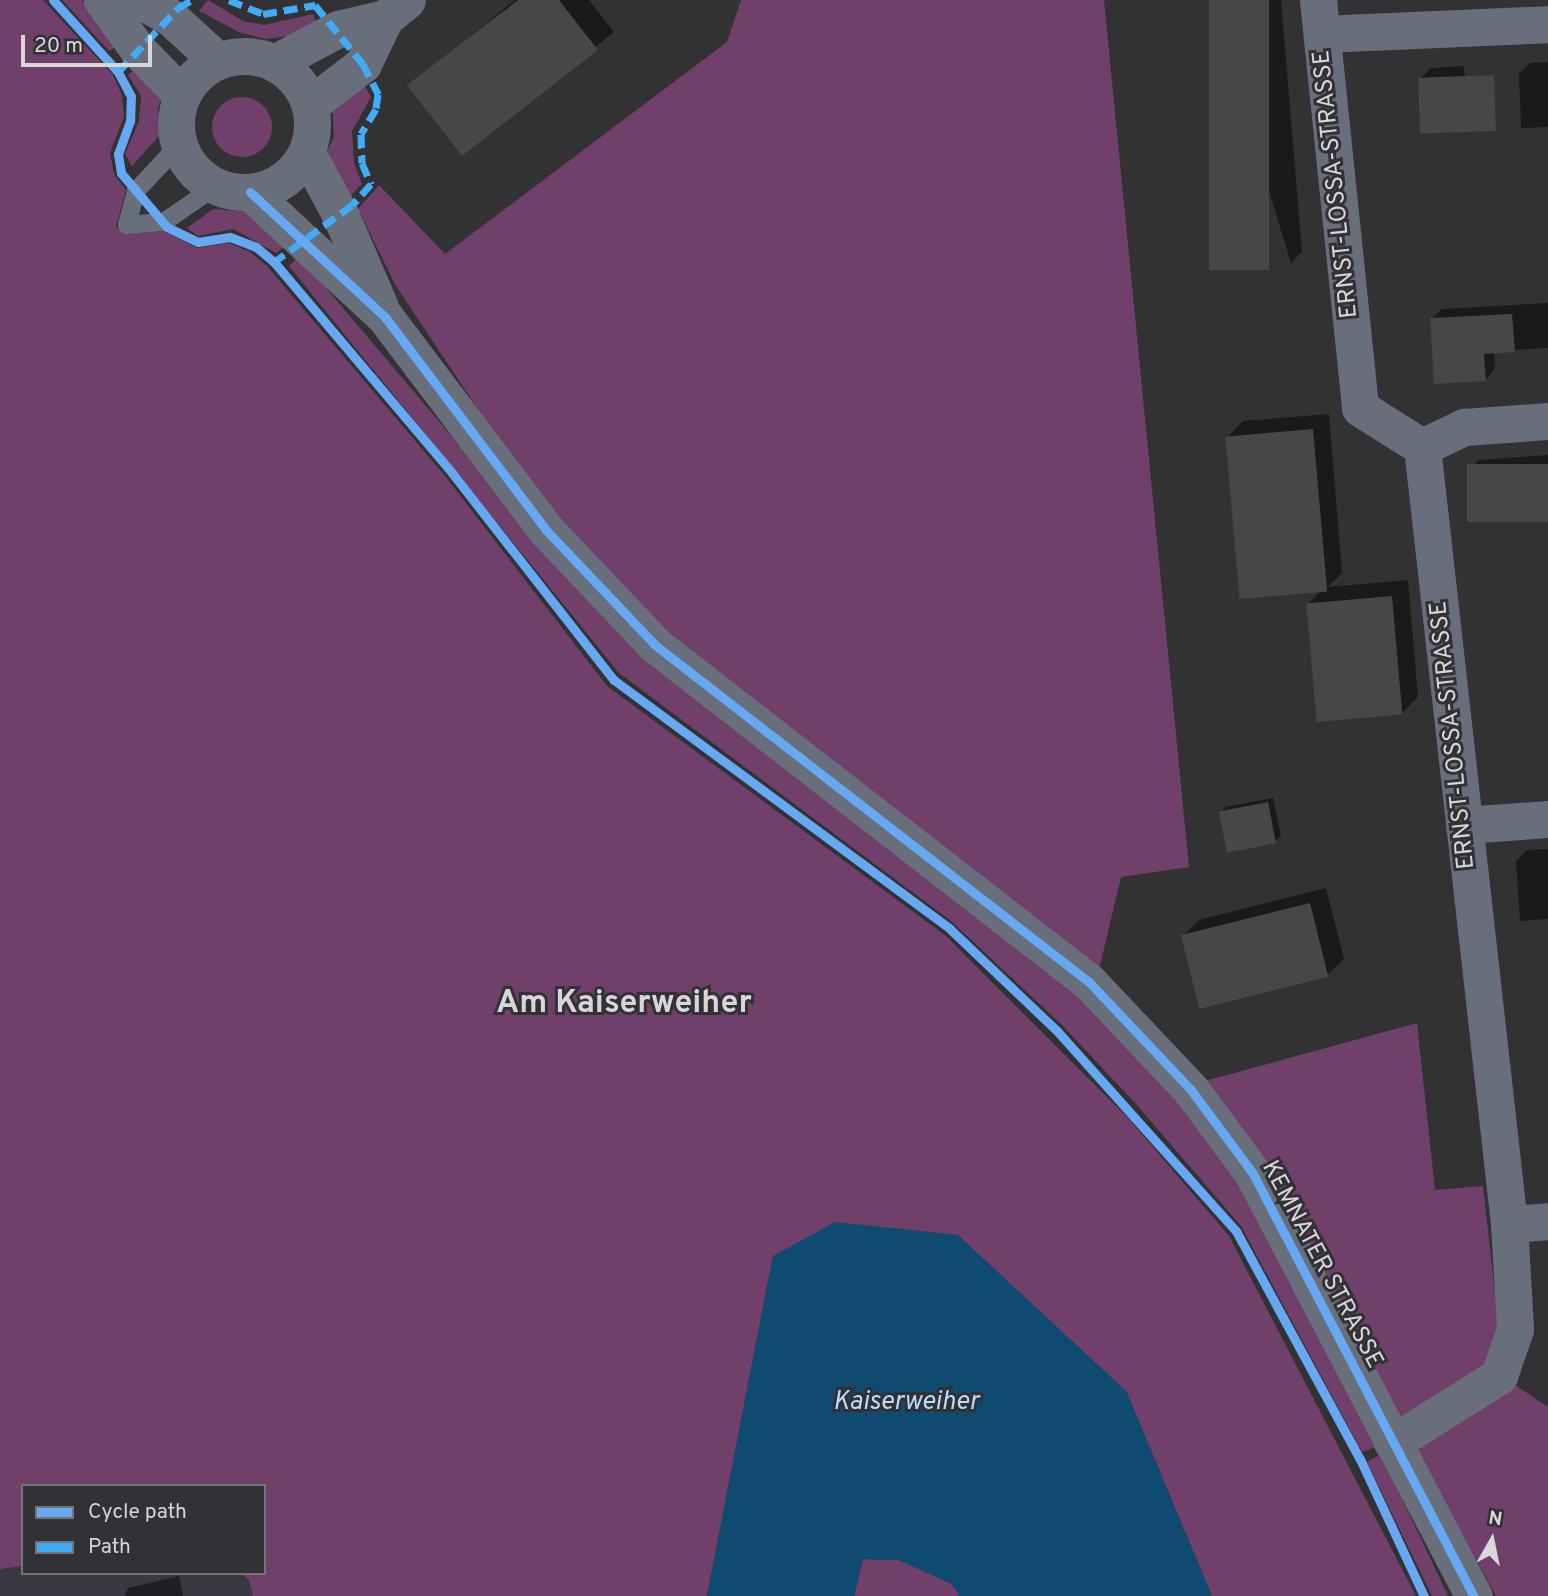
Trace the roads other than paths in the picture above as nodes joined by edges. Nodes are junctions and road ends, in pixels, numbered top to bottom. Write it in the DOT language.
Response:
graph roads {
  1 [pos="102,0"];
  2 [pos="140,0"];
  3 [pos="396,9"];
  4 [pos="1320,17"];
  5 [pos="1548,24"];
  6 [pos="218,61"];
  7 [pos="274,63"];
  8 [pos="182,95"];
  9 [pos="310,105"];
  10 [pos="178,145"];
  11 [pos="307,153"];
  12 [pos="233,190"];
  13 [pos="385,317"];
  14 [pos="1548,421"];
  15 [pos="1422,447"];
  16 [pos="1548,818"];
  17 [pos="1464,825"];
  18 [pos="1548,1221"];
  19 [pos="1508,1224"];
  20 [pos="1392,1443"];
  21 [pos="1474,1596"];
  1 -- 8 [label="street"];
  2 -- 6 [label="street"];
  3 -- 7 [label="street"];
  3 -- 9 [label="street"];
  4 -- 5 [label="street"];
  4 -- 15 [label="street, ERNST-LOSSA-STRASSE"];
  6 -- 7 [label="street"];
  6 -- 8 [label="street"];
  7 -- 9 [label="street"];
  8 -- 10 [label="street"];
  9 -- 11 [label="street"];
  10 -- 12 [label="street"];
  10 -- 12 [label="lane"];
  11 -- 12 [label="street"];
  11 -- 13 [label="street"];
  12 -- 13 [label="street"];
  13 -- 20 [label="street, KEMNATER STRASSE"];
  14 -- 15 [label="street"];
  15 -- 17 [label="street, ERNST-LOSSA-STRASSE"];
  16 -- 17 [label="street"];
  17 -- 19 [label="street, ERNST-LOSSA-STRASSE"];
  18 -- 19 [label="street"];
  19 -- 20 [label="street, ERNST-LOSSA-STRASSE"];
  20 -- 21 [label="street, KEMNATER STRASSE"];
}
